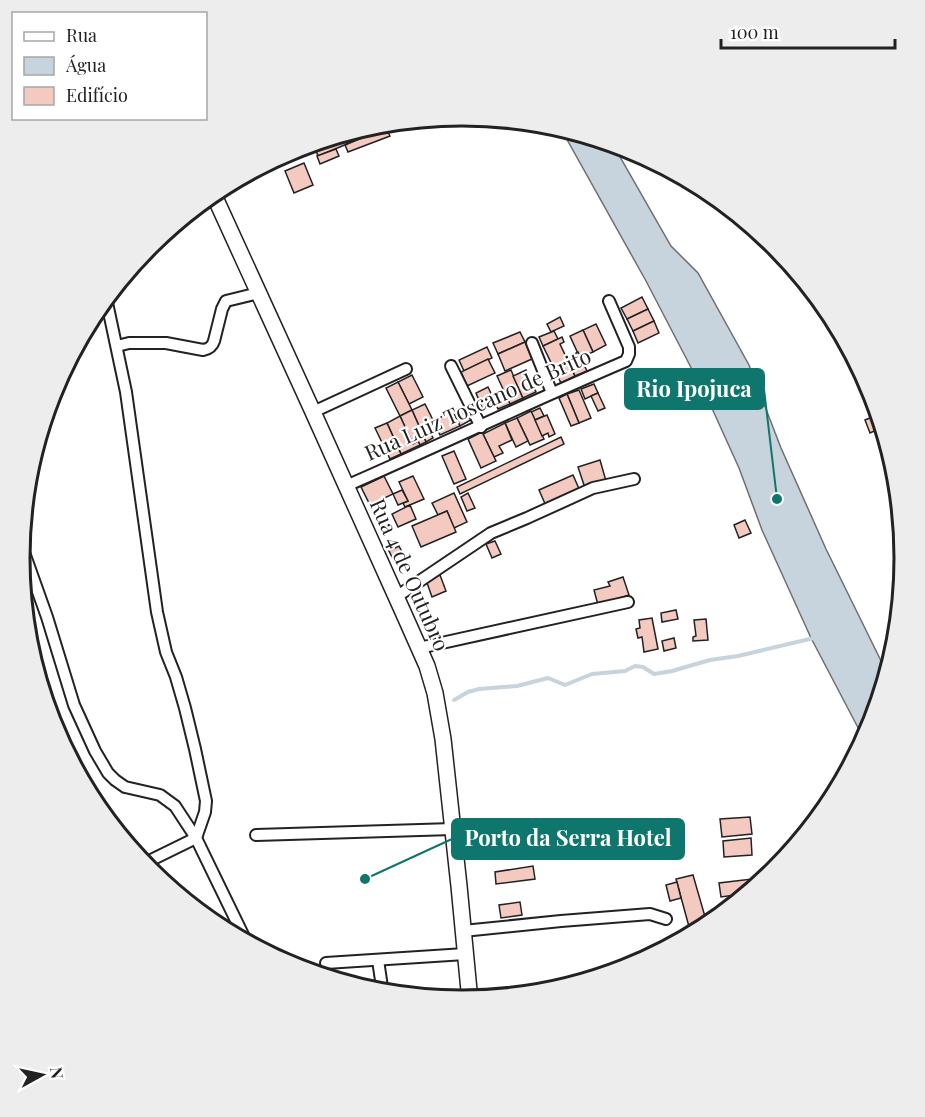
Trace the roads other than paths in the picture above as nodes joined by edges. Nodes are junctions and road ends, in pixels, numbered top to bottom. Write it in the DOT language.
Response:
graph roads {
  1 [pos="217,202"];
  2 [pos="259,293"];
  3 [pos="609,301"];
  4 [pos="109,310"];
  5 [pos="532,343"];
  6 [pos="117,346"];
  7 [pos="451,366"];
  8 [pos="406,369"];
  9 [pos="552,393"];
  10 [pos="313,412"];
  11 [pos="481,427"];
  12 [pos="634,479"];
  13 [pos="346,486"];
  14 [pos="30,570"];
  15 [pos="396,597"];
  16 [pos="628,602"];
  17 [pos="418,648"];
  18 [pos="453,829"];
  19 [pos="256,835"];
  20 [pos="196,838"];
  21 [pos="152,859"];
  22 [pos="666,919"];
  23 [pos="240,930"];
  24 [pos="463,931"];
  25 [pos="465,954"];
  26 [pos="378,960"];
  27 [pos="326,963"];
  28 [pos="381,983"];
  29 [pos="469,991"];
  1 -- 2 [label="main road, Rua 4 de Outubro"];
  2 -- 6 [label="street"];
  2 -- 10 [label="main road, Rua 4 de Outubro"];
  3 -- 9 [label="street, Rua Luiz Toscano de Brito"];
  4 -- 6 [label="street"];
  5 -- 9 [label="street"];
  6 -- 20 [label="street"];
  7 -- 11 [label="street"];
  8 -- 10 [label="street"];
  9 -- 11 [label="street, Rua Luiz Toscano de Brito"];
  10 -- 13 [label="main road, Rua 4 de Outubro"];
  11 -- 13 [label="street, Rua Luiz Toscano de Brito"];
  12 -- 15 [label="street"];
  13 -- 15 [label="main road, Rua 4 de Outubro"];
  14 -- 20 [label="street"];
  15 -- 17 [label="main road, Rua 4 de Outubro"];
  16 -- 17 [label="street"];
  17 -- 18 [label="main road, Rua 4 de Outubro"];
  18 -- 19 [label="street"];
  18 -- 24 [label="main road, Rua 4 de Outubro"];
  20 -- 21 [label="street"];
  20 -- 23 [label="street"];
  22 -- 24 [label="street"];
  24 -- 25 [label="main road, Rua 4 de Outubro"];
  25 -- 26 [label="street"];
  25 -- 29 [label="main road, Rua 4 de Outubro"];
  26 -- 27 [label="street"];
  26 -- 28 [label="street"];
}
